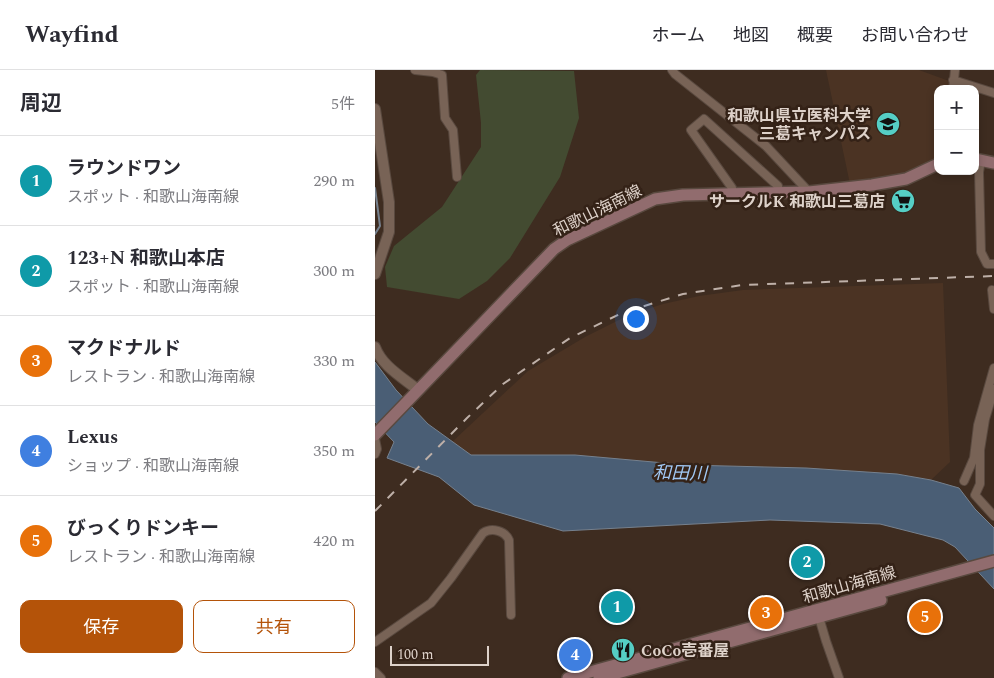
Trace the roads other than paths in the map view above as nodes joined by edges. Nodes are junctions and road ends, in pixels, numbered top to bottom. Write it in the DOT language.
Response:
graph roads {
  1 [pos="415,70"];
  2 [pos="672,70"];
  3 [pos="955,70"];
  4 [pos="953,85"];
  5 [pos="979,89"];
  6 [pos="994,92"];
  7 [pos="375,109"];
  8 [pos="979,160"];
  9 [pos="994,162"];
  10 [pos="934,166"];
  11 [pos="979,172"];
  12 [pos="457,177"];
  13 [pos="809,192"];
  14 [pos="779,193"];
  15 [pos="732,194"];
  16 [pos="994,264"];
  17 [pos="375,274"];
  18 [pos="991,290"];
  19 [pos="994,309"];
  20 [pos="375,347"];
  21 [pos="994,368"];
  22 [pos="994,389"];
  23 [pos="415,393"];
  24 [pos="376,436"];
  25 [pos="375,454"];
  26 [pos="964,481"];
  27 [pos="994,516"];
  28 [pos="994,561"];
  29 [pos="994,569"];
  30 [pos="970,572"];
  31 [pos="818,614"];
  32 [pos="511,616"];
  33 [pos="375,642"];
  34 [pos="375,672"];
  35 [pos="381,678"];
  36 [pos="568,678"];
  37 [pos="599,678"];
  38 [pos="839,678"];
  1 -- 12 [label="street"];
  2 -- 13 [label="street"];
  3 -- 4 [label="street"];
  5 -- 6 [label="street"];
  7 -- 17 [label="street"];
  8 -- 9 [label="main road"];
  10 -- 13 [label="main road, 和歌山海南線"];
  11 -- 16 [label="street"];
  13 -- 14 [label="main road, 和歌山海南線"];
  14 -- 15 [label="main road, 和歌山海南線"];
  14 -- 15 [label="street"];
  15 -- 23 [label="main road, 和歌山海南線"];
  18 -- 19 [label="street"];
  20 -- 23 [label="street"];
  21 -- 26 [label="street"];
  22 -- 27 [label="street"];
  23 -- 24 [label="main road, 和歌山海南線"];
  24 -- 25 [label="street"];
  28 -- 30 [label="main road, 和歌山海南線"];
  29 -- 30 [label="main road, 和歌山海南線"];
  30 -- 31 [label="main road, 和歌山海南線"];
  31 -- 36 [label="main road, 和歌山海南線"];
  31 -- 37 [label="main road, 和歌山海南線"];
  31 -- 38 [label="street"];
  32 -- 33 [label="street"];
  34 -- 35 [label="street"];
}
